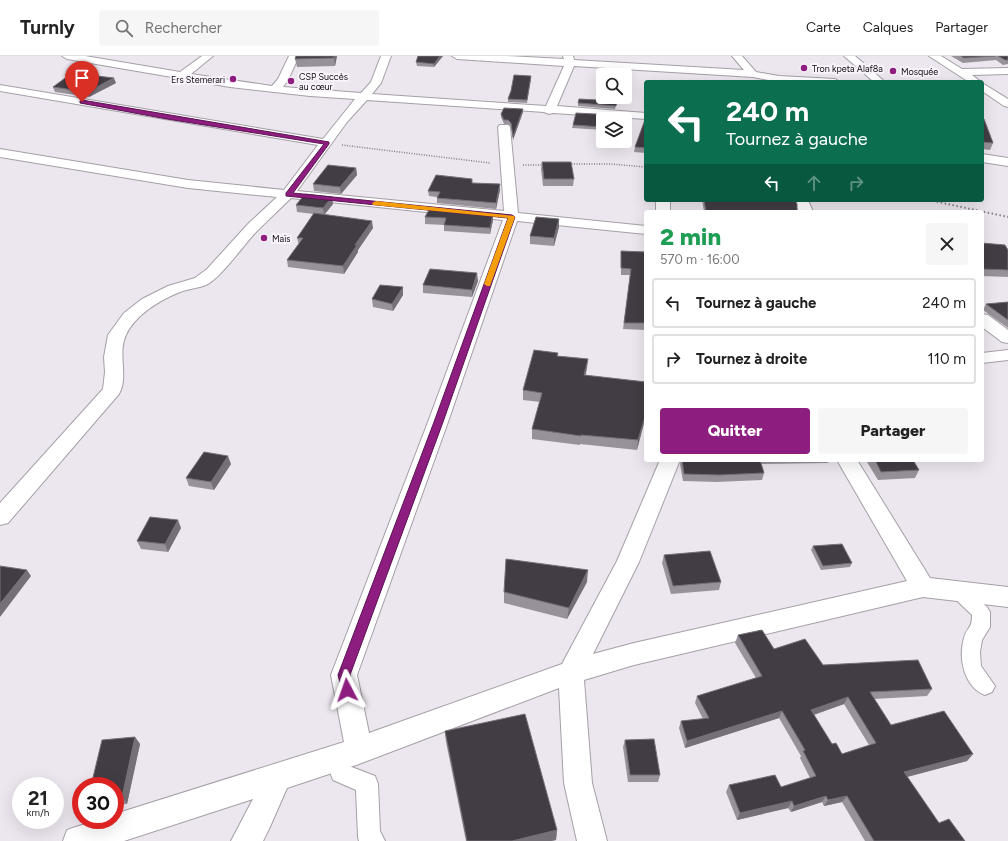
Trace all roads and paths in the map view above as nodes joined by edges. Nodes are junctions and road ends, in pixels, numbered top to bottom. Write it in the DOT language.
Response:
graph roads {
  1 [pos="67,56"];
  2 [pos="208,56"];
  3 [pos="294,56"];
  4 [pos="386,56"];
  5 [pos="457,56"];
  6 [pos="658,56"];
  7 [pos="737,56"];
  8 [pos="849,56"];
  9 [pos="934,56"];
  10 [pos="480,57"];
  11 [pos="569,60"];
  12 [pos="666,69"];
  13 [pos="1008,71"];
  14 [pos="960,72"];
  15 [pos="753,74"];
  16 [pos="182,76"];
  17 [pos="798,80"];
  18 [pos="878,80"];
  19 [pos="973,80"];
  20 [pos="376,83"];
  21 [pos="984,87"];
  22 [pos="0,88"];
  23 [pos="275,90"];
  24 [pos="363,97"];
  25 [pos="421,101"];
  26 [pos="1008,104"];
  27 [pos="549,111"];
  28 [pos="644,116"];
  29 [pos="504,127"];
  30 [pos="327,143"];
  31 [pos="0,153"];
  32 [pos="984,158"];
  33 [pos="1008,162"];
  34 [pos="563,164"];
  35 [pos="507,165"];
  36 [pos="547,165"];
  37 [pos="644,167"];
  38 [pos="288,194"];
  39 [pos="938,202"];
  40 [pos="975,210"];
  41 [pos="984,212"];
  42 [pos="512,217"];
  43 [pos="1008,217"];
  44 [pos="644,230"];
  45 [pos="984,320"];
  46 [pos="1008,338"];
  47 [pos="1008,355"];
  48 [pos="984,358"];
  49 [pos="669,462"];
  50 [pos="848,462"];
  51 [pos="0,517"];
  52 [pos="923,587"];
  53 [pos="956,590"];
  54 [pos="1008,597"];
  55 [pos="571,672"];
  56 [pos="984,686"];
  57 [pos="347,755"];
  58 [pos="277,777"];
  59 [pos="78,841"];
  60 [pos="246,841"];
  61 [pos="374,841"];
  62 [pos="592,841"];
  1 -- 16 [label="street"];
  2 -- 16 [label="street"];
  3 -- 23 [label="street"];
  4 -- 20 [label="street"];
  5 -- 10 [label="street"];
  6 -- 12 [label="street"];
  7 -- 15 [label="street"];
  8 -- 18 [label="street"];
  9 -- 14 [label="street"];
  10 -- 11 [label="street"];
  11 -- 12 [label="street"];
  11 -- 27 [label="street"];
  12 -- 15 [label="street"];
  13 -- 14 [label="street"];
  14 -- 19 [label="street"];
  15 -- 17 [label="street"];
  16 -- 23 [label="street"];
  20 -- 24 [label="street"];
  20 -- 25 [label="street"];
  21 -- 26 [label="street"];
  22 -- 30 [label="street"];
  23 -- 24 [label="street"];
  24 -- 25 [label="street"];
  24 -- 30 [label="street"];
  25 -- 27 [label="street"];
  27 -- 28 [label="street"];
  29 -- 35 [label="street"];
  30 -- 35 [label="path"];
  30 -- 38 [label="street"];
  31 -- 38 [label="street"];
  32 -- 33 [label="street"];
  34 -- 37 [label="path"];
  35 -- 36 [label="path"];
  35 -- 42 [label="street"];
  38 -- 42 [label="street"];
  38 -- 51 [label="street"];
  39 -- 40 [label="path"];
  41 -- 43 [label="path"];
  42 -- 44 [label="street"];
  42 -- 57 [label="street"];
  45 -- 46 [label="street"];
  47 -- 48 [label="street"];
  49 -- 55 [label="street"];
  50 -- 52 [label="street"];
  52 -- 53 [label="street"];
  52 -- 55 [label="street"];
  53 -- 54 [label="street"];
  53 -- 56 [label="street"];
  55 -- 57 [label="street"];
  55 -- 62 [label="street"];
  57 -- 58 [label="street"];
  57 -- 61 [label="street"];
  58 -- 59 [label="street"];
  58 -- 60 [label="street"];
}
